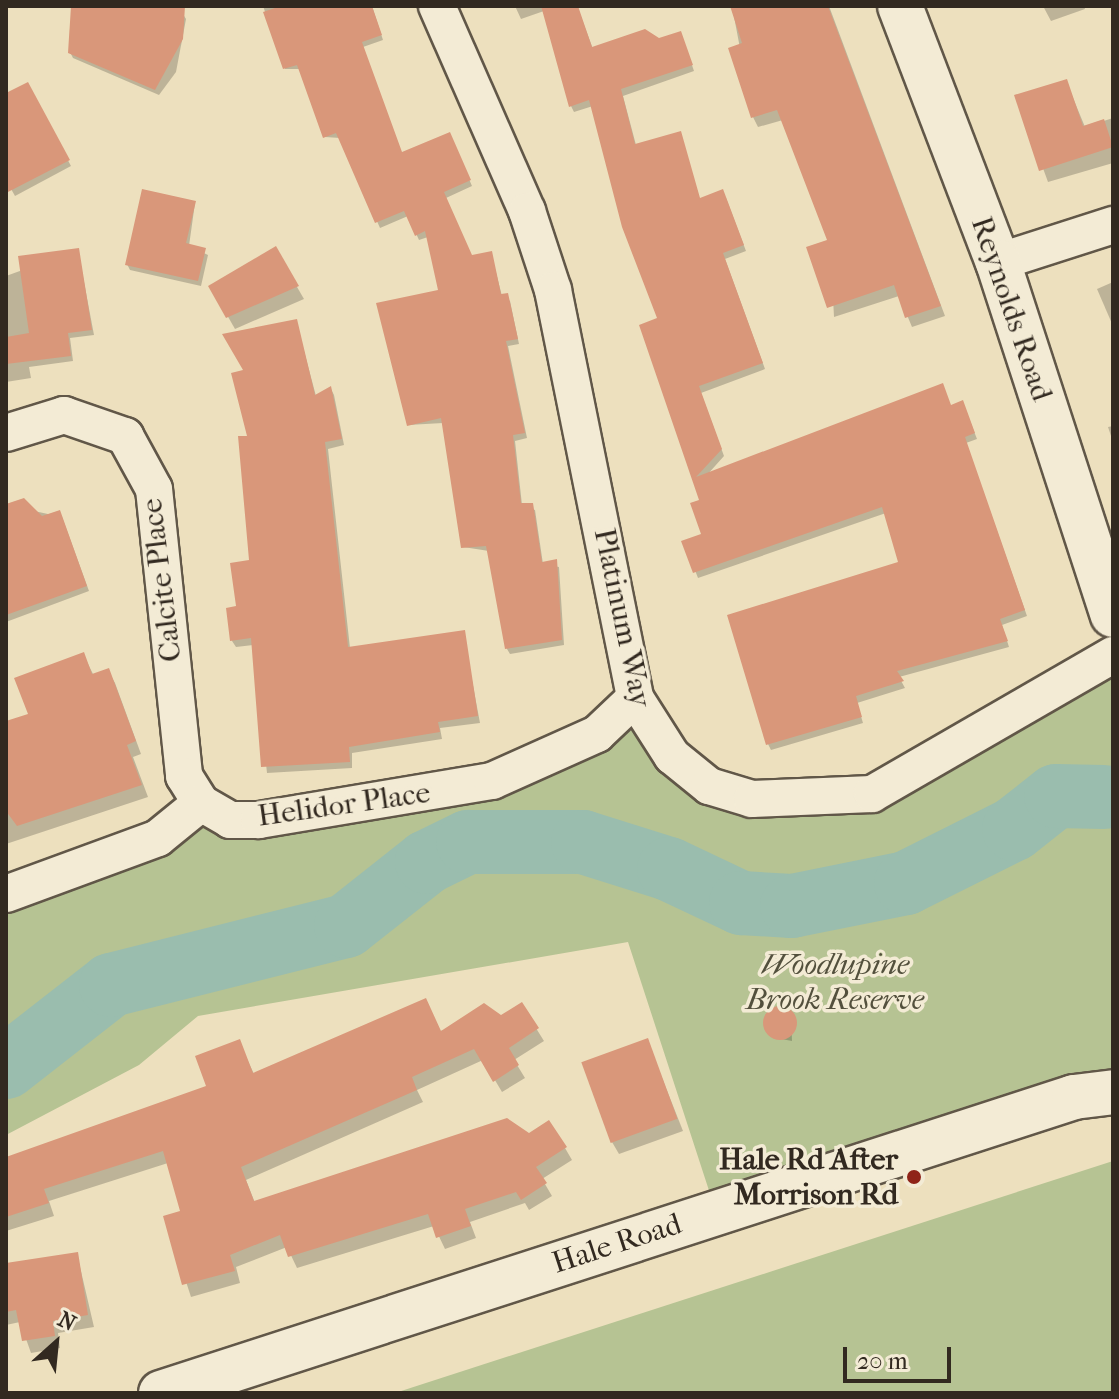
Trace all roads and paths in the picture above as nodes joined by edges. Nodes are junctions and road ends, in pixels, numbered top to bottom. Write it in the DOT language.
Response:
graph roads {
  1 [pos="437,6"];
  2 [pos="900,6"];
  3 [pos="1113,225"];
  4 [pos="998,262"];
  5 [pos="6,433"];
  6 [pos="1113,615"];
  7 [pos="1113,655"];
  8 [pos="635,698"];
  9 [pos="201,803"];
  10 [pos="6,894"];
  11 [pos="1113,1075"];
  12 [pos="1094,1095"];
  13 [pos="161,1393"];
  1 -- 8 [label="street, Platinum Way"];
  2 -- 4 [label="main road, Reynolds Road"];
  3 -- 4 [label="street"];
  4 -- 6 [label="main road, Reynolds Road"];
  5 -- 9 [label="street, Calcite Place"];
  7 -- 8 [label="street, Platinum Way"];
  8 -- 9 [label="street, Helidor Place"];
  9 -- 10 [label="street"];
  11 -- 12 [label="main road, Hale Road"];
  12 -- 13 [label="main road, Hale Road"];
}
